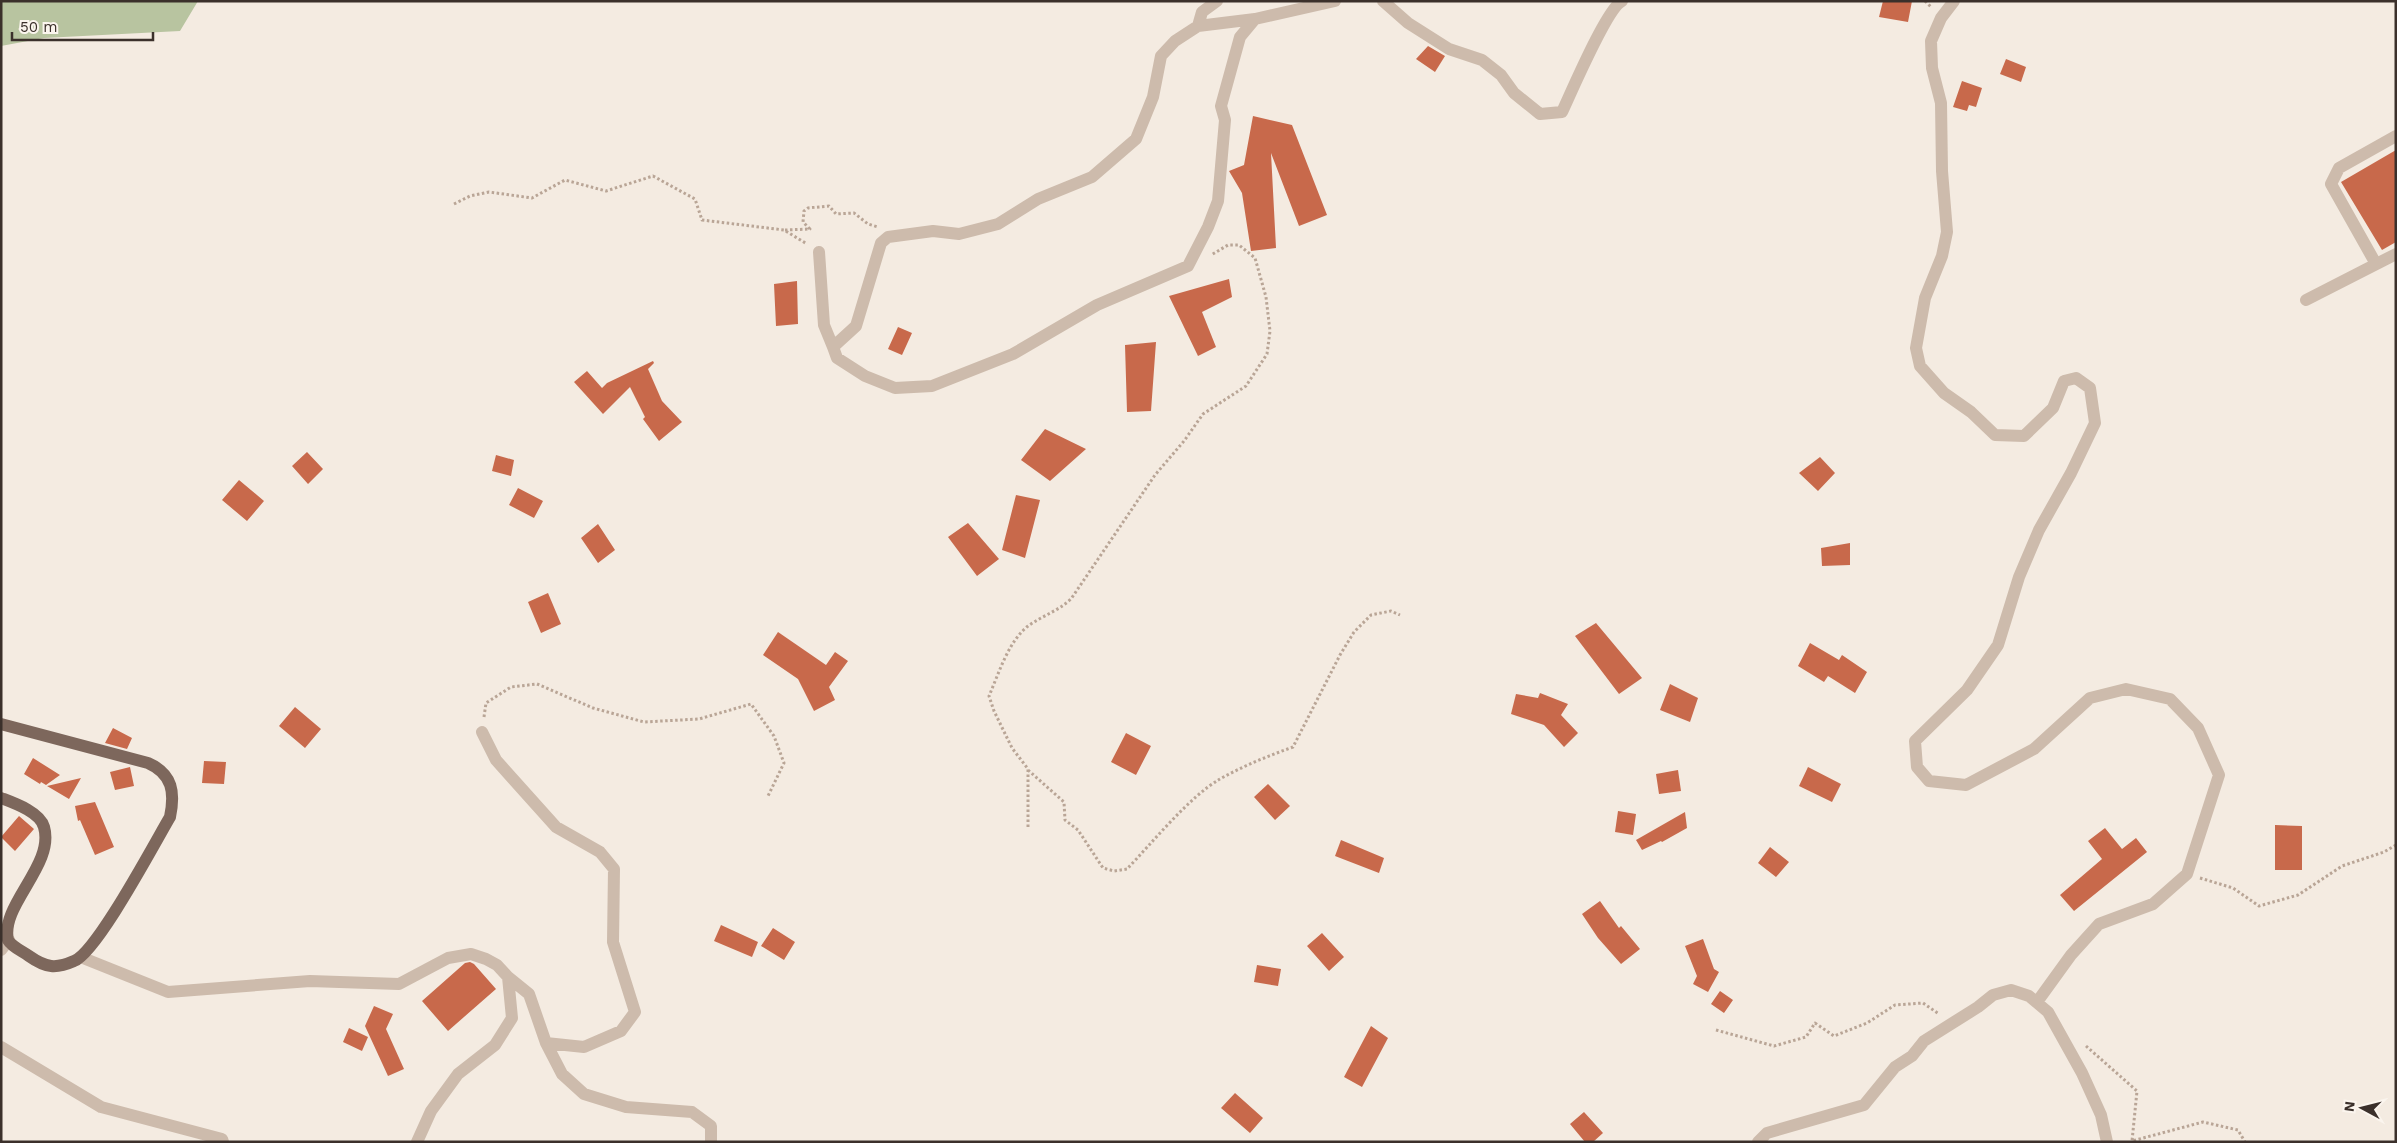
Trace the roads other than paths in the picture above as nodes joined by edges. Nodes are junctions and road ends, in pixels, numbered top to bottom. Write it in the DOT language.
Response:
graph roads {
  1 [pos="1218,1"];
  2 [pos="1335,1"];
  3 [pos="1383,1"];
  4 [pos="1622,1"];
  5 [pos="1954,1"];
  6 [pos="1255,19"];
  7 [pos="1198,26"];
  8 [pos="2396,136"];
  9 [pos="819,252"];
  10 [pos="2396,254"];
  11 [pos="2376,264"];
  12 [pos="2306,300"];
  13 [pos="834,347"];
  14 [pos="1,724"];
  15 [pos="482,732"];
  16 [pos="1,798"];
  17 [pos="5,945"];
  18 [pos="82,958"];
  19 [pos="508,977"];
  20 [pos="2037,1002"];
  21 [pos="546,1043"];
  22 [pos="1,1047"];
  23 [pos="223,1142"];
  24 [pos="417,1142"];
  25 [pos="712,1142"];
  26 [pos="1758,1142"];
  27 [pos="2107,1142"];
  1 -- 7 [label="street"];
  2 -- 6 [label="street"];
  3 -- 4 [label="street"];
  5 -- 20 [label="street"];
  6 -- 7 [label="street"];
  6 -- 13 [label="street"];
  7 -- 13 [label="street"];
  8 -- 11 [label="street"];
  9 -- 13 [label="street"];
  10 -- 11 [label="street"];
  11 -- 12 [label="street"];
  14 -- 18 [label="main road"];
  15 -- 21 [label="street"];
  16 -- 17 [label="main road"];
  17 -- 18 [label="main road"];
  18 -- 19 [label="street"];
  19 -- 21 [label="street"];
  19 -- 24 [label="street"];
  20 -- 26 [label="street"];
  20 -- 27 [label="street"];
  21 -- 25 [label="street"];
  22 -- 23 [label="street"];
}
